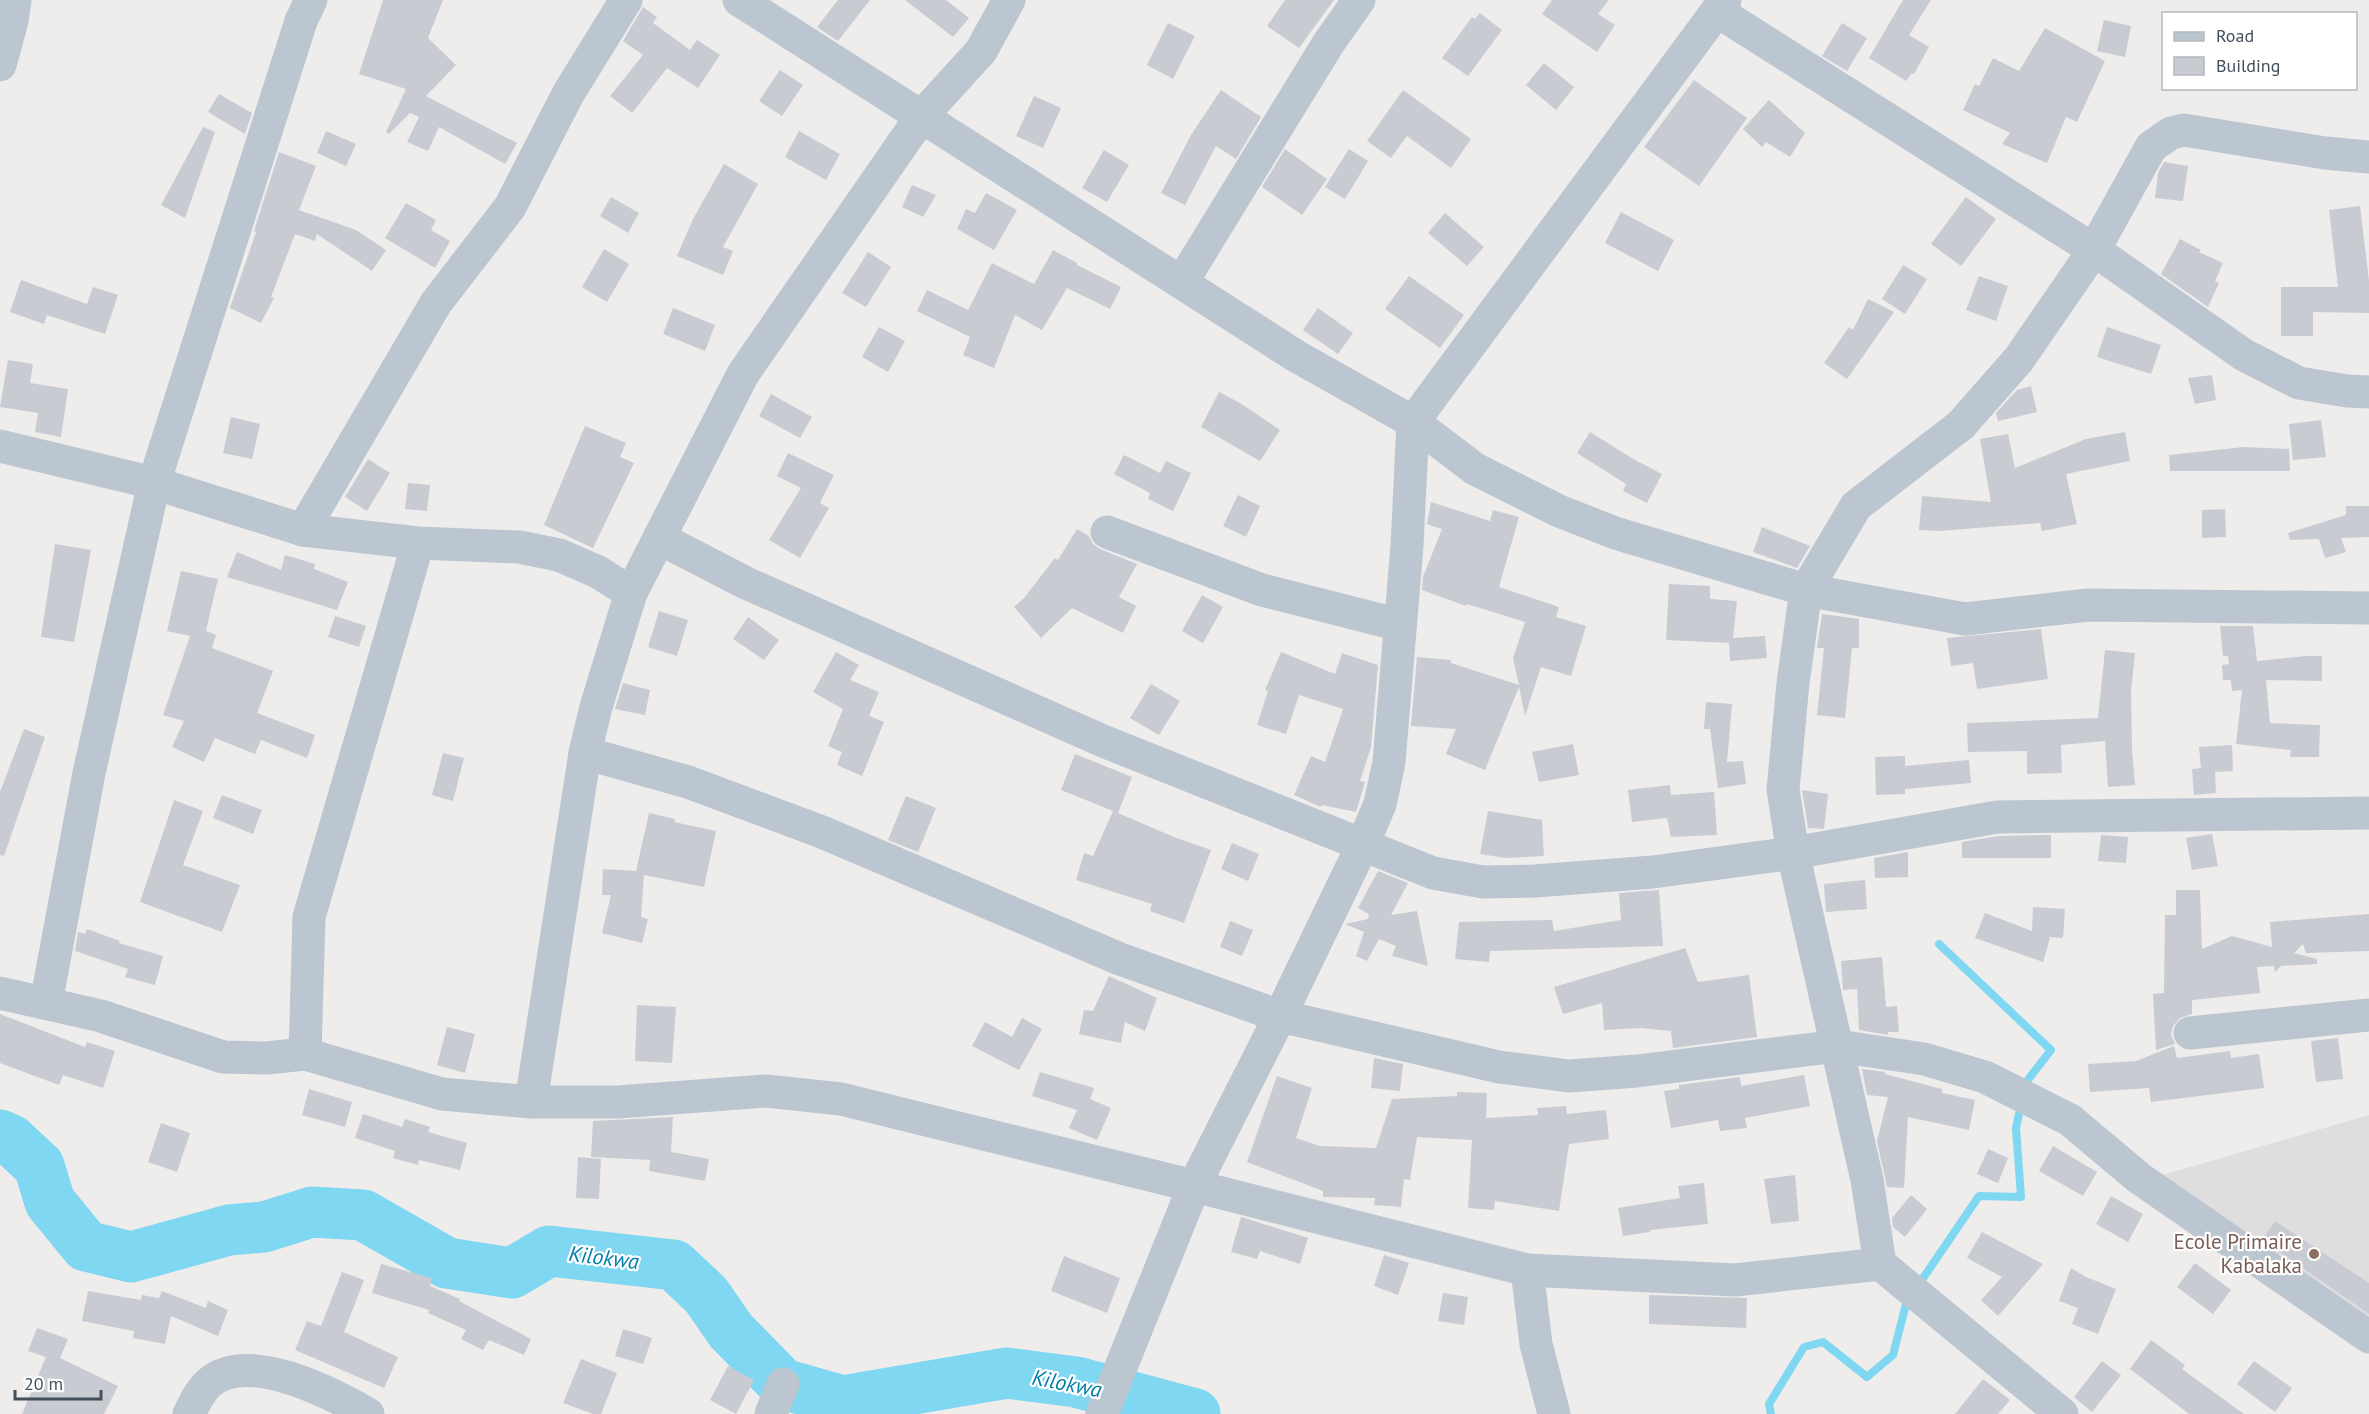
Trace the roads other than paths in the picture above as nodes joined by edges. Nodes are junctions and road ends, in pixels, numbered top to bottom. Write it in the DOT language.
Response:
graph roads {
  1 [pos="15,0"];
  2 [pos="311,0"];
  3 [pos="626,0"];
  4 [pos="739,0"];
  5 [pos="1009,0"];
  6 [pos="1359,0"];
  7 [pos="1721,6"];
  8 [pos="0,64"];
  9 [pos="921,117"];
  10 [pos="2369,156"];
  11 [pos="2094,250"];
  12 [pos="1182,282"];
  13 [pos="2369,392"];
  14 [pos="1413,422"];
  15 [pos="0,446"];
  16 [pos="154,483"];
  17 [pos="303,530"];
  18 [pos="1107,532"];
  19 [pos="659,538"];
  20 [pos="418,543"];
  21 [pos="1806,590"];
  22 [pos="631,593"];
  23 [pos="2369,608"];
  24 [pos="1400,625"];
  25 [pos="585,753"];
  26 [pos="2369,813"];
  27 [pos="1363,844"];
  28 [pos="1793,853"];
  29 [pos="0,993"];
  30 [pos="46,1003"];
  31 [pos="2369,1015"];
  32 [pos="1280,1016"];
  33 [pos="2190,1033"];
  34 [pos="1838,1046"];
  35 [pos="305,1054"];
  36 [pos="531,1102"];
  37 [pos="1194,1185"];
  38 [pos="1880,1263"];
  39 [pos="1527,1270"];
  40 [pos="2369,1337"];
  41 [pos="783,1384"];
  42 [pos="1108,1398"];
  43 [pos="189,1414"];
  44 [pos="368,1414"];
  45 [pos="771,1414"];
  46 [pos="1554,1414"];
  47 [pos="2062,1414"];
  1 -- 8 [label="street"];
  2 -- 16 [label="street"];
  3 -- 17 [label="street"];
  4 -- 9 [label="street"];
  5 -- 9 [label="street"];
  6 -- 12 [label="street"];
  7 -- 11 [label="street"];
  7 -- 14 [label="street"];
  9 -- 12 [label="street"];
  9 -- 19 [label="street"];
  10 -- 11 [label="street"];
  11 -- 13 [label="street"];
  11 -- 21 [label="street"];
  12 -- 14 [label="street"];
  14 -- 21 [label="street"];
  14 -- 24 [label="street"];
  15 -- 16 [label="street"];
  16 -- 17 [label="street"];
  16 -- 30 [label="street"];
  17 -- 20 [label="street"];
  18 -- 24 [label="street"];
  19 -- 22 [label="street"];
  19 -- 27 [label="street"];
  20 -- 22 [label="street"];
  20 -- 35 [label="street"];
  21 -- 23 [label="street"];
  21 -- 28 [label="street"];
  22 -- 25 [label="street"];
  24 -- 27 [label="street"];
  25 -- 32 [label="street"];
  25 -- 36 [label="street"];
  26 -- 28 [label="street"];
  27 -- 28 [label="street"];
  27 -- 32 [label="street"];
  28 -- 34 [label="street"];
  29 -- 30 [label="street"];
  30 -- 35 [label="street"];
  31 -- 33 [label="street"];
  32 -- 34 [label="street"];
  32 -- 37 [label="street"];
  34 -- 38 [label="street"];
  34 -- 40 [label="street"];
  35 -- 36 [label="street"];
  36 -- 37 [label="street"];
  37 -- 39 [label="street"];
  37 -- 42 [label="street"];
  38 -- 39 [label="street"];
  38 -- 47 [label="street"];
  39 -- 46 [label="street"];
  41 -- 45 [label="street"];
  43 -- 44 [label="street"];
}
